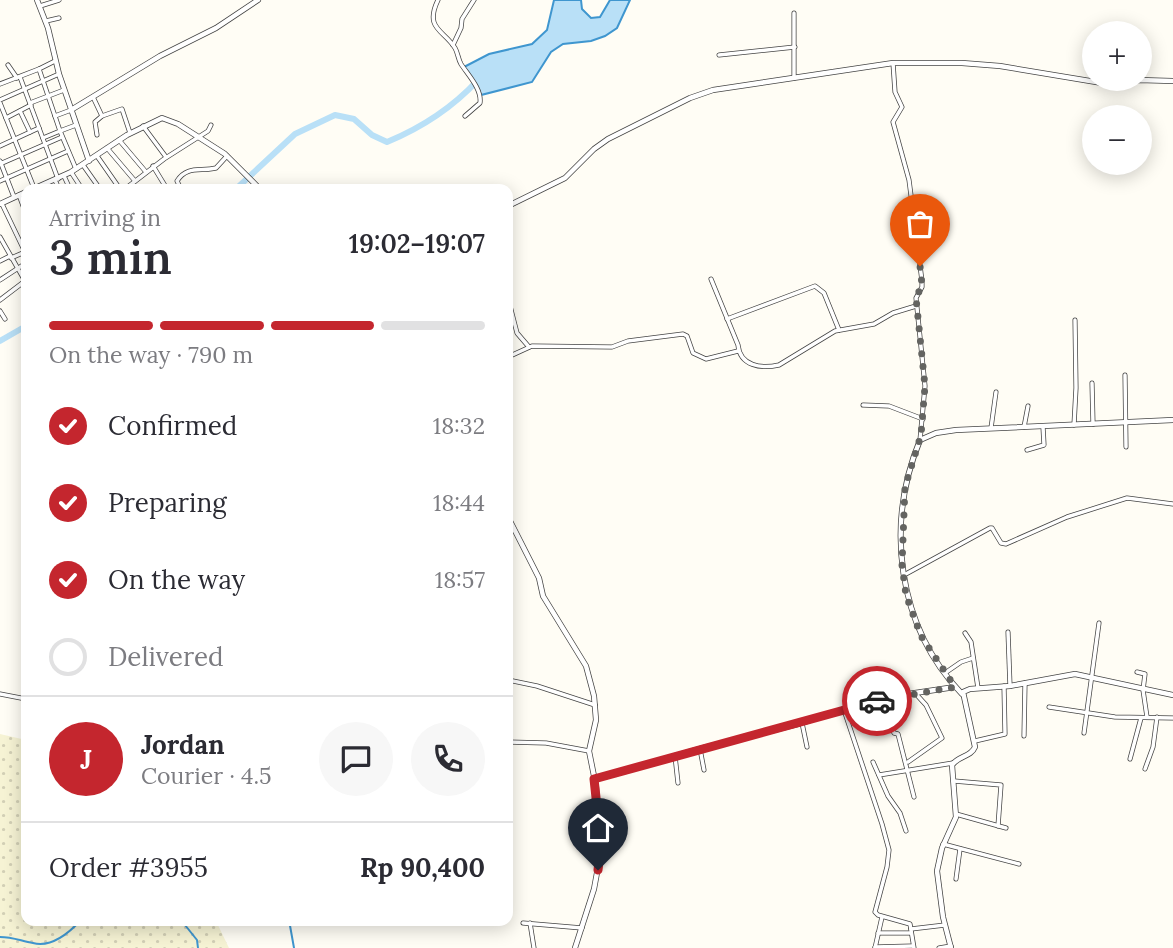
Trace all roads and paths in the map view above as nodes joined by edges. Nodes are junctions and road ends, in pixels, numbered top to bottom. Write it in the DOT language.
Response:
graph roads {
  1 [pos="37,0"];
  2 [pos="59,0"];
  3 [pos="258,0"];
  4 [pos="438,0"];
  5 [pos="474,0"];
  6 [pos="40,6"];
  7 [pos="794,13"];
  8 [pos="59,18"];
  9 [pos="46,21"];
  10 [pos="453,46"];
  11 [pos="795,47"];
  12 [pos="719,55"];
  13 [pos="55,61"];
  14 [pos="893,64"];
  15 [pos="8,65"];
  16 [pos="39,69"];
  17 [pos="58,74"];
  18 [pos="19,78"];
  19 [pos="794,78"];
  20 [pos="43,79"];
  21 [pos="1173,81"];
  22 [pos="0,84"];
  23 [pos="24,89"];
  24 [pos="64,90"];
  25 [pos="48,95"];
  26 [pos="93,97"];
  27 [pos="0,102"];
  28 [pos="30,104"];
  29 [pos="71,110"];
  30 [pos="20,111"];
  31 [pos="55,116"];
  32 [pos="102,116"];
  33 [pos="465,116"];
  34 [pos="4,117"];
  35 [pos="76,125"];
  36 [pos="211,125"];
  37 [pos="143,126"];
  38 [pos="39,128"];
  39 [pos="61,131"];
  40 [pos="30,132"];
  41 [pos="130,133"];
  42 [pos="97,135"];
  43 [pos="62,137"];
  44 [pos="199,138"];
  45 [pos="15,139"];
  46 [pos="42,139"];
  47 [pos="119,140"];
  48 [pos="44,145"];
  49 [pos="0,146"];
  50 [pos="107,148"];
  51 [pos="68,151"];
  52 [pos="20,155"];
  53 [pos="97,156"];
  54 [pos="227,156"];
  55 [pos="166,157"];
  56 [pos="50,159"];
  57 [pos="89,161"];
  58 [pos="0,163"];
  59 [pos="83,165"];
  60 [pos="153,166"];
  61 [pos="26,170"];
  62 [pos="74,171"];
  63 [pos="146,172"];
  64 [pos="64,176"];
  65 [pos="7,179"];
  66 [pos="56,179"];
  67 [pos="0,181"];
  68 [pos="135,181"];
  69 [pos="31,184"];
  70 [pos="44,184"];
  71 [pos="58,184"];
  72 [pos="68,184"];
  73 [pos="80,184"];
  74 [pos="96,184"];
  75 [pos="118,184"];
  76 [pos="130,184"];
  77 [pos="164,184"];
  78 [pos="178,184"];
  79 [pos="255,184"];
  80 [pos="21,194"];
  81 [pos="16,196"];
  82 [pos="1,204"];
  83 [pos="513,204"];
  84 [pos="21,205"];
  85 [pos="1,241"];
  86 [pos="21,246"];
  87 [pos="21,253"];
  88 [pos="10,257"];
  89 [pos="0,261"];
  90 [pos="21,266"];
  91 [pos="17,269"];
  92 [pos="21,274"];
  93 [pos="1,278"];
  94 [pos="711,279"];
  95 [pos="21,285"];
  96 [pos="0,300"];
  97 [pos="916,306"];
  98 [pos="0,311"];
  99 [pos="513,317"];
  100 [pos="5,319"];
  101 [pos="726,319"];
  102 [pos="1075,320"];
  103 [pos="839,330"];
  104 [pos="528,347"];
  105 [pos="738,351"];
  106 [pos="513,354"];
  107 [pos="1125,374"];
  108 [pos="1092,383"];
  109 [pos="996,392"];
  110 [pos="863,405"];
  111 [pos="1028,405"];
  112 [pos="923,419"];
  113 [pos="1173,420"];
  114 [pos="1125,421"];
  115 [pos="1093,424"];
  116 [pos="1074,425"];
  117 [pos="1043,427"];
  118 [pos="1024,428"];
  119 [pos="991,429"];
  120 [pos="920,440"];
  121 [pos="1126,447"];
  122 [pos="1027,450"];
  123 [pos="1173,504"];
  124 [pos="513,527"];
  125 [pos="903,576"];
  126 [pos="1099,623"];
  127 [pos="965,632"];
  128 [pos="1009,632"];
  129 [pos="973,658"];
  130 [pos="1137,672"];
  131 [pos="945,673"];
  132 [pos="1093,676"];
  133 [pos="513,681"];
  134 [pos="1025,683"];
  135 [pos="1010,686"];
  136 [pos="955,687"];
  137 [pos="1004,687"];
  138 [pos="978,688"];
  139 [pos="1143,690"];
  140 [pos="915,693"];
  141 [pos="0,694"];
  142 [pos="962,694"];
  143 [pos="1173,695"];
  144 [pos="21,698"];
  145 [pos="878,700"];
  146 [pos="595,705"];
  147 [pos="1049,707"];
  148 [pos="844,709"];
  149 [pos="1088,713"];
  150 [pos="1147,717"];
  151 [pos="1157,717"];
  152 [pos="1141,718"];
  153 [pos="1173,718"];
  154 [pos="802,723"];
  155 [pos="1084,733"];
  156 [pos="1024,736"];
  157 [pos="975,741"];
  158 [pos="513,742"];
  159 [pos="807,747"];
  160 [pos="700,749"];
  161 [pos="589,751"];
  162 [pos="675,756"];
  163 [pos="1130,760"];
  164 [pos="873,762"];
  165 [pos="907,762"];
  166 [pos="953,762"];
  167 [pos="908,769"];
  168 [pos="1145,769"];
  169 [pos="704,770"];
  170 [pos="879,775"];
  171 [pos="594,779"];
  172 [pos="952,781"];
  173 [pos="678,783"];
  174 [pos="914,797"];
  175 [pos="956,814"];
  176 [pos="998,826"];
  177 [pos="1006,828"];
  178 [pos="905,831"];
  179 [pos="943,844"];
  180 [pos="960,849"];
  181 [pos="1019,864"];
  182 [pos="956,879"];
  183 [pos="882,917"];
  184 [pos="523,923"];
  185 [pos="530,923"];
  186 [pos="945,925"];
  187 [pos="582,928"];
  188 [pos="911,931"];
  189 [pos="878,933"];
  190 [pos="913,947"];
  191 [pos="951,947"];
  192 [pos="534,948"];
  193 [pos="575,948"];
  194 [pos="875,948"];
  195 [pos="939,948"];
  1 -- 6 [label="street"];
  2 -- 6 [label="street"];
  3 -- 26 [label="street"];
  4 -- 10 [label="street"];
  5 -- 10 [label="street"];
  6 -- 9 [label="street"];
  7 -- 11 [label="street"];
  8 -- 9 [label="street"];
  9 -- 13 [label="street"];
  10 -- 33 [label="street"];
  11 -- 12 [label="street"];
  11 -- 19 [label="street"];
  13 -- 16 [label="street"];
  13 -- 17 [label="street"];
  14 -- 19 [label="street"];
  14 -- 21 [label="street"];
  14 -- 97 [label="street"];
  15 -- 18 [label="street"];
  16 -- 18 [label="street"];
  16 -- 20 [label="street"];
  17 -- 20 [label="street"];
  17 -- 24 [label="street"];
  18 -- 22 [label="street"];
  18 -- 23 [label="street"];
  19 -- 83 [label="street"];
  20 -- 23 [label="street"];
  20 -- 25 [label="street"];
  23 -- 27 [label="street"];
  23 -- 28 [label="street"];
  24 -- 25 [label="street"];
  24 -- 29 [label="street"];
  25 -- 28 [label="street"];
  25 -- 31 [label="street"];
  26 -- 29 [label="street"];
  26 -- 32 [label="street"];
  27 -- 34 [label="street"];
  28 -- 30 [label="street"];
  28 -- 38 [label="street"];
  29 -- 31 [label="street"];
  29 -- 35 [label="street"];
  30 -- 34 [label="street"];
  30 -- 40 [label="street"];
  31 -- 39 [label="street"];
  32 -- 41 [label="street"];
  32 -- 42 [label="street"];
  34 -- 45 [label="street"];
  35 -- 39 [label="street"];
  35 -- 57 [label="street"];
  36 -- 44 [label="street"];
  37 -- 41 [label="street"];
  37 -- 44 [label="street"];
  37 -- 55 [label="street"];
  38 -- 40 [label="street"];
  38 -- 46 [label="street"];
  39 -- 43 [label="street"];
  39 -- 46 [label="street"];
  40 -- 45 [label="street"];
  41 -- 47 [label="street"];
  43 -- 48 [label="street"];
  43 -- 51 [label="street"];
  44 -- 54 [label="street"];
  44 -- 55 [label="street"];
  45 -- 49 [label="street"];
  45 -- 52 [label="street"];
  46 -- 48 [label="street"];
  47 -- 50 [label="street"];
  47 -- 63 [label="street"];
  48 -- 52 [label="street"];
  48 -- 56 [label="street"];
  50 -- 53 [label="street"];
  50 -- 68 [label="street"];
  51 -- 56 [label="street"];
  51 -- 62 [label="street"];
  52 -- 58 [label="street"];
  52 -- 61 [label="street"];
  53 -- 57 [label="street"];
  53 -- 75 [label="street"];
  54 -- 78 [label="street"];
  54 -- 79 [label="street"];
  55 -- 60 [label="street"];
  56 -- 61 [label="street"];
  56 -- 66 [label="street"];
  57 -- 59 [label="street"];
  58 -- 65 [label="street"];
  59 -- 62 [label="street"];
  59 -- 74 [label="street"];
  60 -- 63 [label="street"];
  60 -- 77 [label="street"];
  61 -- 65 [label="street"];
  61 -- 69 [label="street"];
  62 -- 64 [label="street"];
  62 -- 73 [label="street"];
  63 -- 68 [label="street"];
  64 -- 66 [label="street"];
  64 -- 72 [label="street"];
  65 -- 67 [label="street"];
  65 -- 81 [label="street"];
  66 -- 70 [label="street"];
  66 -- 71 [label="street"];
  68 -- 76 [label="street"];
  80 -- 81 [label="street"];
  81 -- 82 [label="street"];
  81 -- 84 [label="street"];
  82 -- 86 [label="street"];
  85 -- 88 [label="street"];
  87 -- 88 [label="street"];
  88 -- 89 [label="street"];
  88 -- 91 [label="street"];
  90 -- 91 [label="street"];
  91 -- 92 [label="street"];
  91 -- 93 [label="street"];
  94 -- 101 [label="street"];
  95 -- 96 [label="street"];
  97 -- 103 [label="street"];
  97 -- 112 [label="street"];
  98 -- 100 [label="street"];
  99 -- 104 [label="street"];
  101 -- 103 [label="street"];
  101 -- 105 [label="street"];
  102 -- 116 [label="street"];
  103 -- 105 [label="street"];
  104 -- 105 [label="street"];
  104 -- 106 [label="street"];
  107 -- 114 [label="street"];
  108 -- 115 [label="street"];
  109 -- 119 [label="street"];
  110 -- 112 [label="street"];
  111 -- 118 [label="street"];
  112 -- 120 [label="street"];
  113 -- 114 [label="street"];
  114 -- 115 [label="street"];
  114 -- 121 [label="street"];
  115 -- 116 [label="street"];
  116 -- 117 [label="street"];
  117 -- 118 [label="street"];
  117 -- 122 [label="street"];
  118 -- 119 [label="street"];
  119 -- 120 [label="street"];
  120 -- 125 [label="street"];
  123 -- 125 [label="street"];
  124 -- 146 [label="street"];
  125 -- 131 [label="street"];
  126 -- 132 [label="street"];
  127 -- 129 [label="street"];
  128 -- 135 [label="street"];
  129 -- 131 [label="street"];
  129 -- 138 [label="street"];
  130 -- 139 [label="street"];
  131 -- 136 [label="street"];
  132 -- 134 [label="street"];
  132 -- 139 [label="street"];
  132 -- 149 [label="street"];
  133 -- 146 [label="street"];
  134 -- 135 [label="street"];
  134 -- 156 [label="street"];
  135 -- 137 [label="street"];
  136 -- 140 [label="street"];
  136 -- 142 [label="street"];
  137 -- 138 [label="street"];
  137 -- 157 [label="street"];
  138 -- 142 [label="street"];
  139 -- 143 [label="street"];
  139 -- 150 [label="street"];
  140 -- 145 [label="street"];
  140 -- 165 [label="street"];
  141 -- 144 [label="street"];
  142 -- 157 [label="street"];
  145 -- 148 [label="street"];
  145 -- 165 [label="street"];
  146 -- 161 [label="street"];
  147 -- 149 [label="street"];
  148 -- 154 [label="street"];
  148 -- 183 [label="street"];
  149 -- 152 [label="street"];
  149 -- 155 [label="street"];
  150 -- 151 [label="street"];
  150 -- 152 [label="street"];
  151 -- 153 [label="street"];
  151 -- 168 [label="street"];
  152 -- 163 [label="street"];
  154 -- 159 [label="street"];
  154 -- 160 [label="street"];
  157 -- 166 [label="street"];
  158 -- 161 [label="street"];
  160 -- 162 [label="street"];
  160 -- 169 [label="street"];
  161 -- 171 [label="street"];
  162 -- 171 [label="street"];
  162 -- 173 [label="street"];
  164 -- 170 [label="street"];
  165 -- 167 [label="street"];
  166 -- 167 [label="street"];
  166 -- 172 [label="street"];
  167 -- 170 [label="street"];
  167 -- 174 [label="street"];
  170 -- 178 [label="street"];
  171 -- 187 [label="street"];
  172 -- 175 [label="street"];
  172 -- 176 [label="street"];
  175 -- 176 [label="street"];
  175 -- 179 [label="street"];
  176 -- 177 [label="street"];
  179 -- 180 [label="street"];
  179 -- 186 [label="street"];
  180 -- 181 [label="street"];
  180 -- 182 [label="street"];
  183 -- 188 [label="street"];
  183 -- 189 [label="street"];
  184 -- 185 [label="street"];
  185 -- 187 [label="street"];
  185 -- 192 [label="street"];
  186 -- 188 [label="street"];
  186 -- 191 [label="street"];
  187 -- 193 [label="street"];
  188 -- 189 [label="street"];
  188 -- 190 [label="street"];
  189 -- 194 [label="street"];
  190 -- 194 [label="street"];
  191 -- 195 [label="street"];
}
